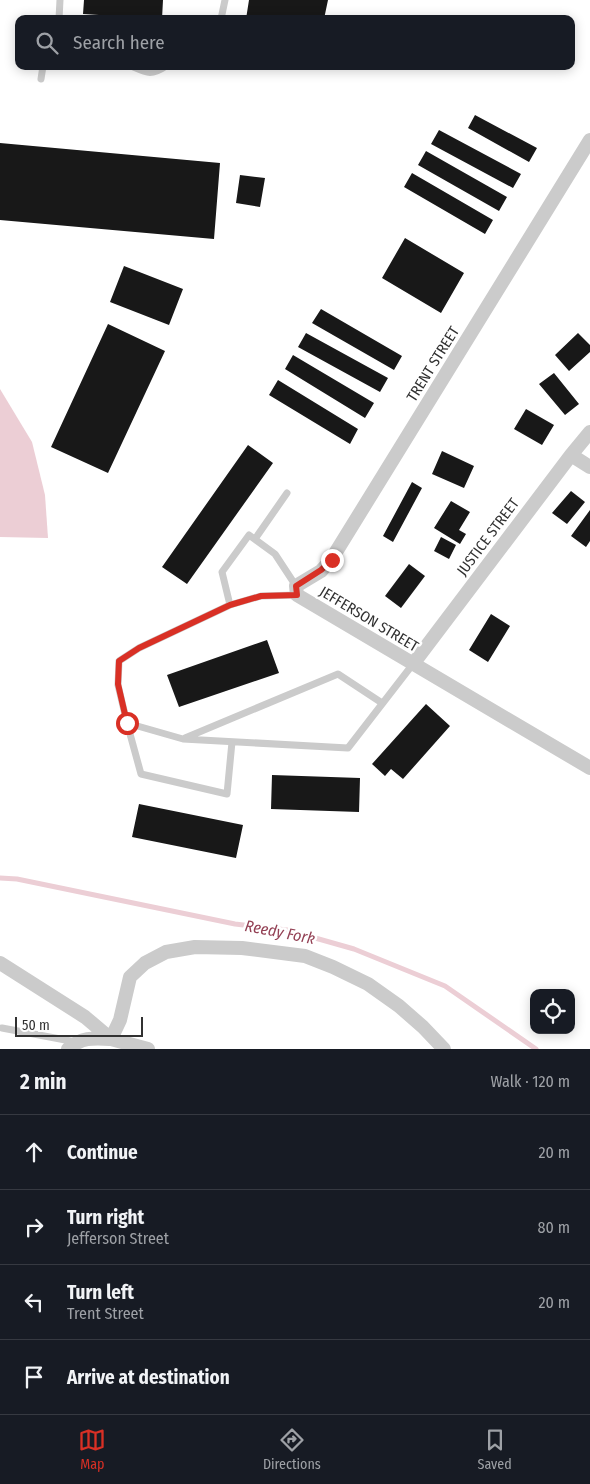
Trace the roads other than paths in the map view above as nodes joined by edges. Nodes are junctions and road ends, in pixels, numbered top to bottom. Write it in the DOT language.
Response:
graph roads {
  1 [pos="60,0"];
  2 [pos="225,0"];
  3 [pos="58,15"];
  4 [pos="222,15"];
  5 [pos="42,70"];
  6 [pos="140,70"];
  7 [pos="161,70"];
  8 [pos="40,79"];
  9 [pos="590,140"];
  10 [pos="590,432"];
  11 [pos="571,455"];
  12 [pos="590,467"];
  13 [pos="286,494"];
  14 [pos="254,539"];
  15 [pos="297,591"];
  16 [pos="230,605"];
  17 [pos="413,664"];
  18 [pos="382,703"];
  19 [pos="127,723"];
  20 [pos="183,739"];
  21 [pos="232,742"];
  22 [pos="590,768"];
  23 [pos="0,963"];
  24 [pos="2,1028"];
  25 [pos="111,1040"];
  26 [pos="72,1046"];
  27 [pos="148,1049"];
  28 [pos="444,1049"];
  1 -- 3 [label="lane"];
  2 -- 4 [label="lane"];
  5 -- 8 [label="lane"];
  6 -- 7 [label="lane"];
  9 -- 15 [label="street, TRENT STREET"];
  10 -- 11 [label="street, JUSTICE STREET"];
  11 -- 12 [label="street"];
  11 -- 17 [label="street, JUSTICE STREET"];
  13 -- 14 [label="lane"];
  14 -- 15 [label="lane"];
  14 -- 16 [label="lane"];
  15 -- 16 [label="lane, JEFFERSON STREET"];
  15 -- 17 [label="street, JEFFERSON STREET"];
  16 -- 19 [label="lane, JEFFERSON STREET"];
  17 -- 18 [label="lane"];
  17 -- 22 [label="street, JEFFERSON STREET"];
  18 -- 20 [label="lane"];
  18 -- 21 [label="lane"];
  19 -- 20 [label="lane"];
  19 -- 21 [label="lane"];
  20 -- 21 [label="lane"];
  23 -- 25 [label="street"];
  24 -- 26 [label="lane"];
  25 -- 26 [label="street"];
  25 -- 27 [label="street"];
  25 -- 28 [label="street"];
}
